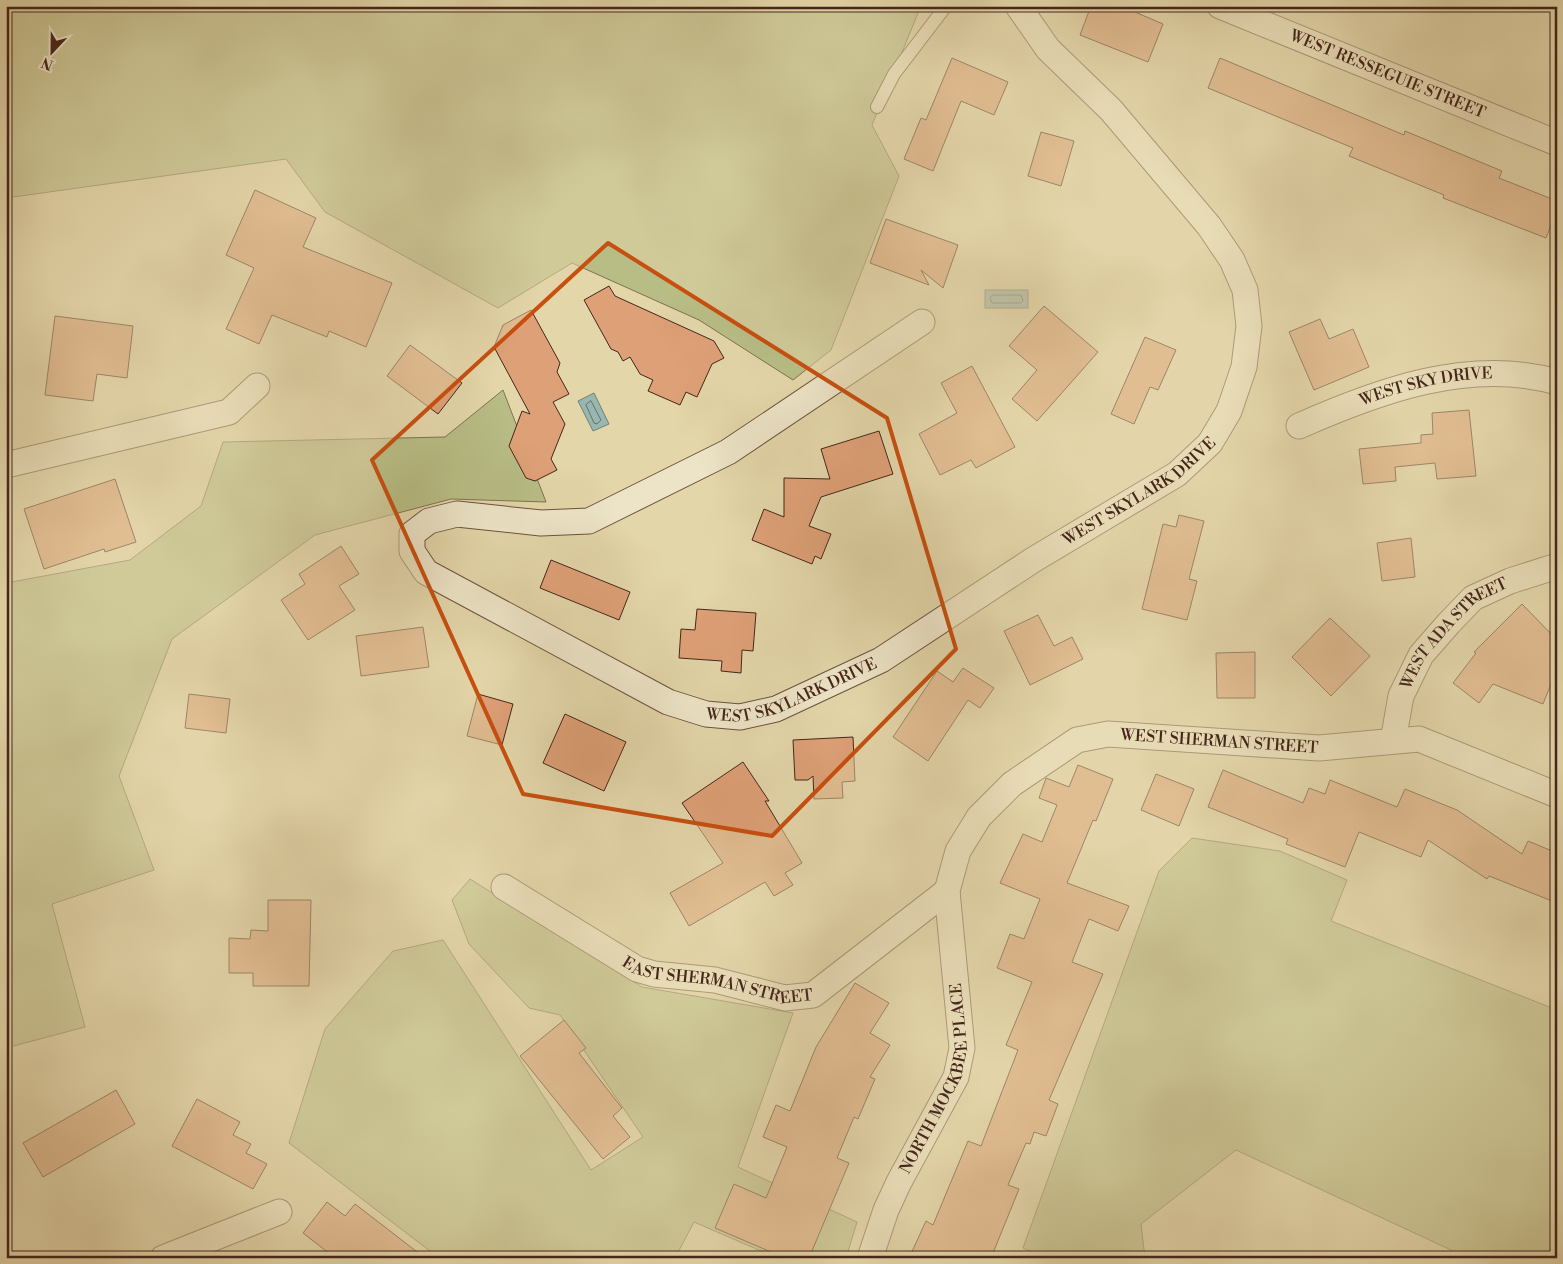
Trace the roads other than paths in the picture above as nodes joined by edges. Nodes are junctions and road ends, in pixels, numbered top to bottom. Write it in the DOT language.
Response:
graph roads {
  1 [pos="946,6"];
  2 [pos="1018,6"];
  3 [pos="1220,6"];
  4 [pos="877,106"];
  5 [pos="1557,143"];
  6 [pos="922,322"];
  7 [pos="1557,382"];
  8 [pos="257,386"];
  9 [pos="1299,426"];
  10 [pos="6,465"];
  11 [pos="1557,566"];
  12 [pos="1393,741"];
  13 [pos="1557,795"];
  14 [pos="504,887"];
  15 [pos="947,891"];
  16 [pos="279,1212"];
  17 [pos="163,1258"];
  18 [pos="870,1258"];
  1 -- 4 [label="lane"];
  2 -- 6 [label="street, WEST SKYLARK DRIVE"];
  3 -- 5 [label="street, WEST RESSEGUIE STREET"];
  7 -- 9 [label="street, WEST SKY DRIVE"];
  8 -- 10 [label="street"];
  11 -- 12 [label="street, WEST ADA STREET"];
  12 -- 13 [label="street, WEST SHERMAN STREET"];
  12 -- 15 [label="street, WEST SHERMAN STREET"];
  14 -- 15 [label="street, EAST SHERMAN STREET"];
  15 -- 18 [label="street, NORTH MOCKBEE PLACE"];
  16 -- 17 [label="street"];
}
